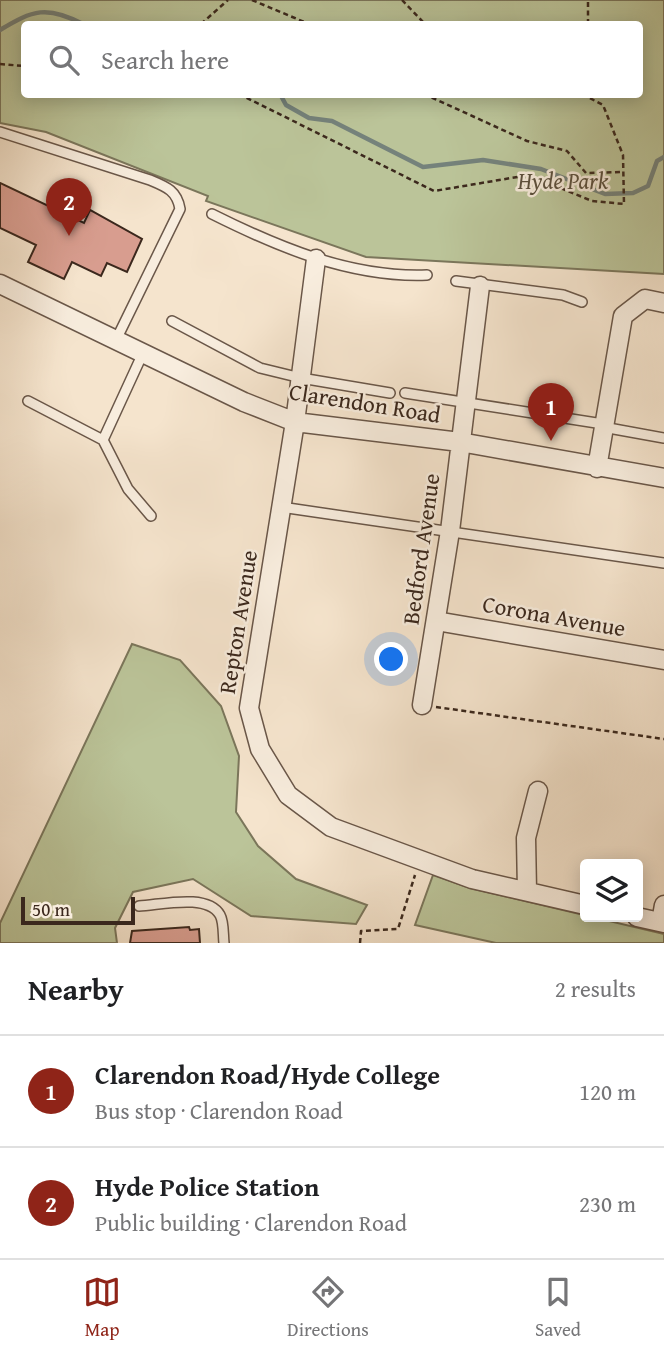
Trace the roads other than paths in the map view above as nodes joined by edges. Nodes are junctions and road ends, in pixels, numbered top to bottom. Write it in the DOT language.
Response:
graph roads {
  1 [pos="0,132"];
  2 [pos="212,214"];
  3 [pos="316,260"];
  4 [pos="427,275"];
  5 [pos="456,281"];
  6 [pos="0,284"];
  7 [pos="480,286"];
  8 [pos="582,302"];
  9 [pos="664,303"];
  10 [pos="172,321"];
  11 [pos="116,340"];
  12 [pos="142,353"];
  13 [pos="301,379"];
  14 [pos="390,393"];
  15 [pos="405,393"];
  16 [pos="29,401"];
  17 [pos="465,403"];
  18 [pos="295,422"];
  19 [pos="603,425"];
  20 [pos="664,438"];
  21 [pos="103,440"];
  22 [pos="460,442"];
  23 [pos="597,468"];
  24 [pos="664,478"];
  25 [pos="281,507"];
  26 [pos="151,516"];
  27 [pos="450,531"];
  28 [pos="664,563"];
  29 [pos="436,621"];
  30 [pos="664,660"];
  31 [pos="422,705"];
  32 [pos="538,791"];
  33 [pos="527,891"];
  34 [pos="580,904"];
  35 [pos="139,906"];
  36 [pos="643,917"];
  37 [pos="663,917"];
  38 [pos="224,943"];
  1 -- 11 [label="lane"];
  2 -- 3 [label="lane"];
  3 -- 4 [label="lane"];
  3 -- 13 [label="street, Repton Avenue"];
  5 -- 7 [label="lane"];
  6 -- 11 [label="street, Clarendon Road"];
  7 -- 8 [label="lane"];
  7 -- 17 [label="street, Bedford Avenue"];
  9 -- 19 [label="street"];
  10 -- 13 [label="lane"];
  11 -- 12 [label="street, Clarendon Road"];
  12 -- 18 [label="street, Clarendon Road"];
  12 -- 21 [label="lane"];
  13 -- 14 [label="lane"];
  13 -- 18 [label="street, Repton Avenue"];
  15 -- 17 [label="lane"];
  16 -- 21 [label="lane"];
  17 -- 19 [label="lane"];
  17 -- 22 [label="street, Bedford Avenue"];
  18 -- 22 [label="street, Clarendon Road"];
  18 -- 25 [label="street, Repton Avenue"];
  19 -- 20 [label="lane"];
  19 -- 23 [label="street"];
  21 -- 26 [label="lane"];
  22 -- 23 [label="street, Clarendon Road"];
  22 -- 27 [label="street, Bedford Avenue"];
  23 -- 24 [label="street, Clarendon Road"];
  25 -- 27 [label="lane"];
  25 -- 33 [label="street, Repton Avenue"];
  27 -- 28 [label="lane"];
  27 -- 29 [label="street, Bedford Avenue"];
  29 -- 30 [label="street, Corona Avenue"];
  29 -- 31 [label="street, Bedford Avenue"];
  32 -- 33 [label="street"];
  33 -- 34 [label="street, Repton Avenue"];
  35 -- 38 [label="lane"];
  36 -- 37 [label="street"];
}
